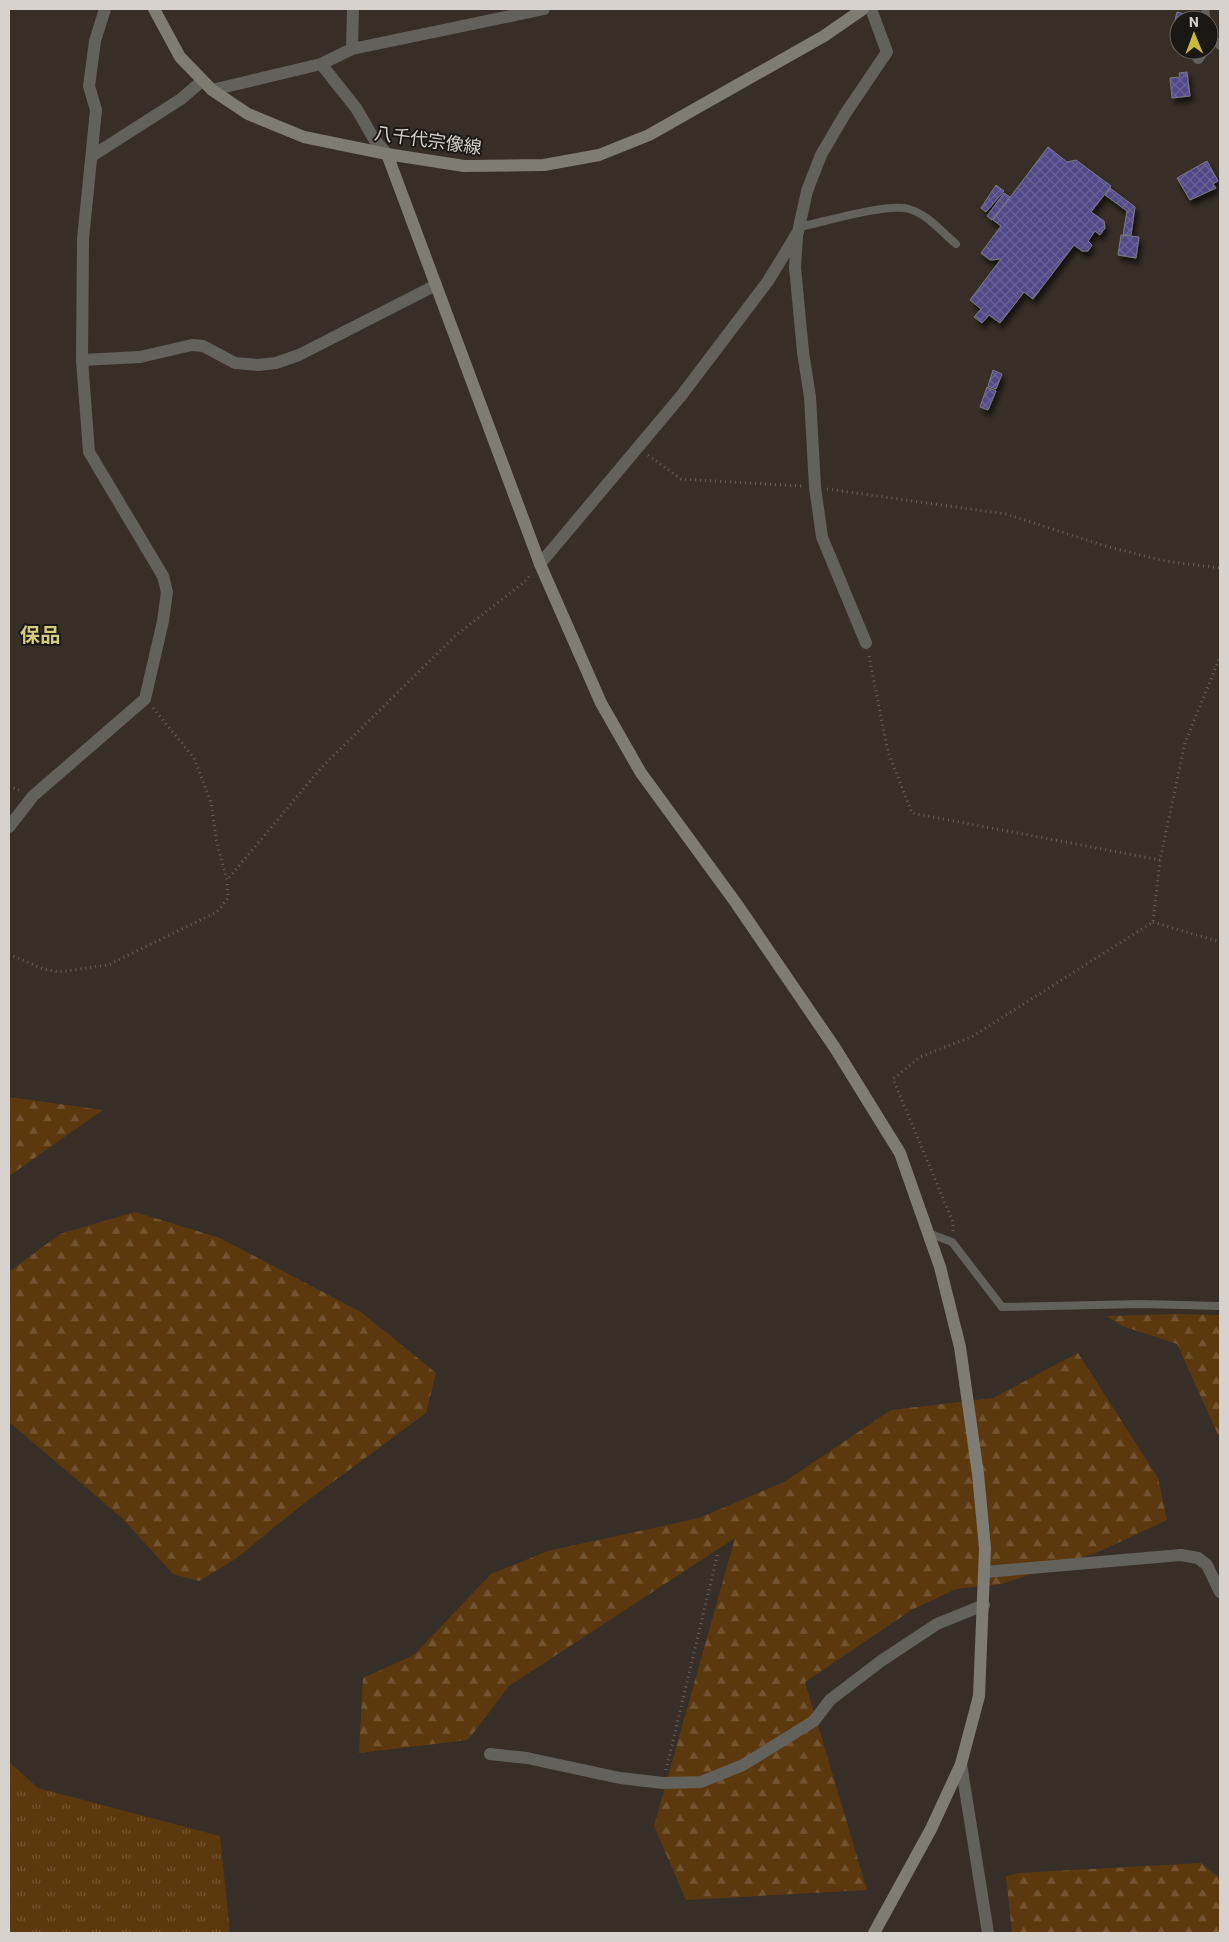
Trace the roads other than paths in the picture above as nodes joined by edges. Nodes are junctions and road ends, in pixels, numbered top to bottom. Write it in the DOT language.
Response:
graph roads {
  1 [pos="105,9"];
  2 [pos="154,9"];
  3 [pos="353,9"];
  4 [pos="544,9"];
  5 [pos="863,9"];
  6 [pos="871,9"];
  7 [pos="352,50"];
  8 [pos="321,64"];
  9 [pos="202,81"];
  10 [pos="212,90"];
  11 [pos="387,154"];
  12 [pos="92,156"];
  13 [pos="798,230"];
  14 [pos="956,244"];
  15 [pos="436,285"];
  16 [pos="82,360"];
  17 [pos="540,564"];
  18 [pos="866,644"];
  19 [pos="9,827"];
  20 [pos="928,1233"];
  21 [pos="1220,1306"];
  22 [pos="985,1572"];
  23 [pos="1220,1592"];
  24 [pos="984,1605"];
  25 [pos="490,1754"];
  26 [pos="961,1764"];
  27 [pos="874,1933"];
  28 [pos="988,1933"];
  1 -- 12 [label="street"];
  2 -- 9 [label="street, 八千代宗像線"];
  3 -- 7 [label="street"];
  4 -- 7 [label="street"];
  5 -- 11 [label="street, 八千代宗像線"];
  6 -- 13 [label="street"];
  7 -- 8 [label="street"];
  8 -- 10 [label="street"];
  8 -- 11 [label="street"];
  9 -- 10 [label="street, 八千代宗像線"];
  9 -- 12 [label="street"];
  10 -- 11 [label="street, 八千代宗像線"];
  11 -- 15 [label="street"];
  12 -- 16 [label="street"];
  13 -- 14 [label="lane"];
  13 -- 17 [label="street"];
  13 -- 18 [label="street"];
  15 -- 16 [label="street"];
  15 -- 17 [label="street"];
  16 -- 19 [label="street"];
  17 -- 20 [label="street"];
  20 -- 21 [label="lane"];
  20 -- 22 [label="street"];
  22 -- 23 [label="street"];
  22 -- 24 [label="street"];
  24 -- 25 [label="street"];
  24 -- 26 [label="street"];
  26 -- 27 [label="street"];
  26 -- 28 [label="street"];
}
